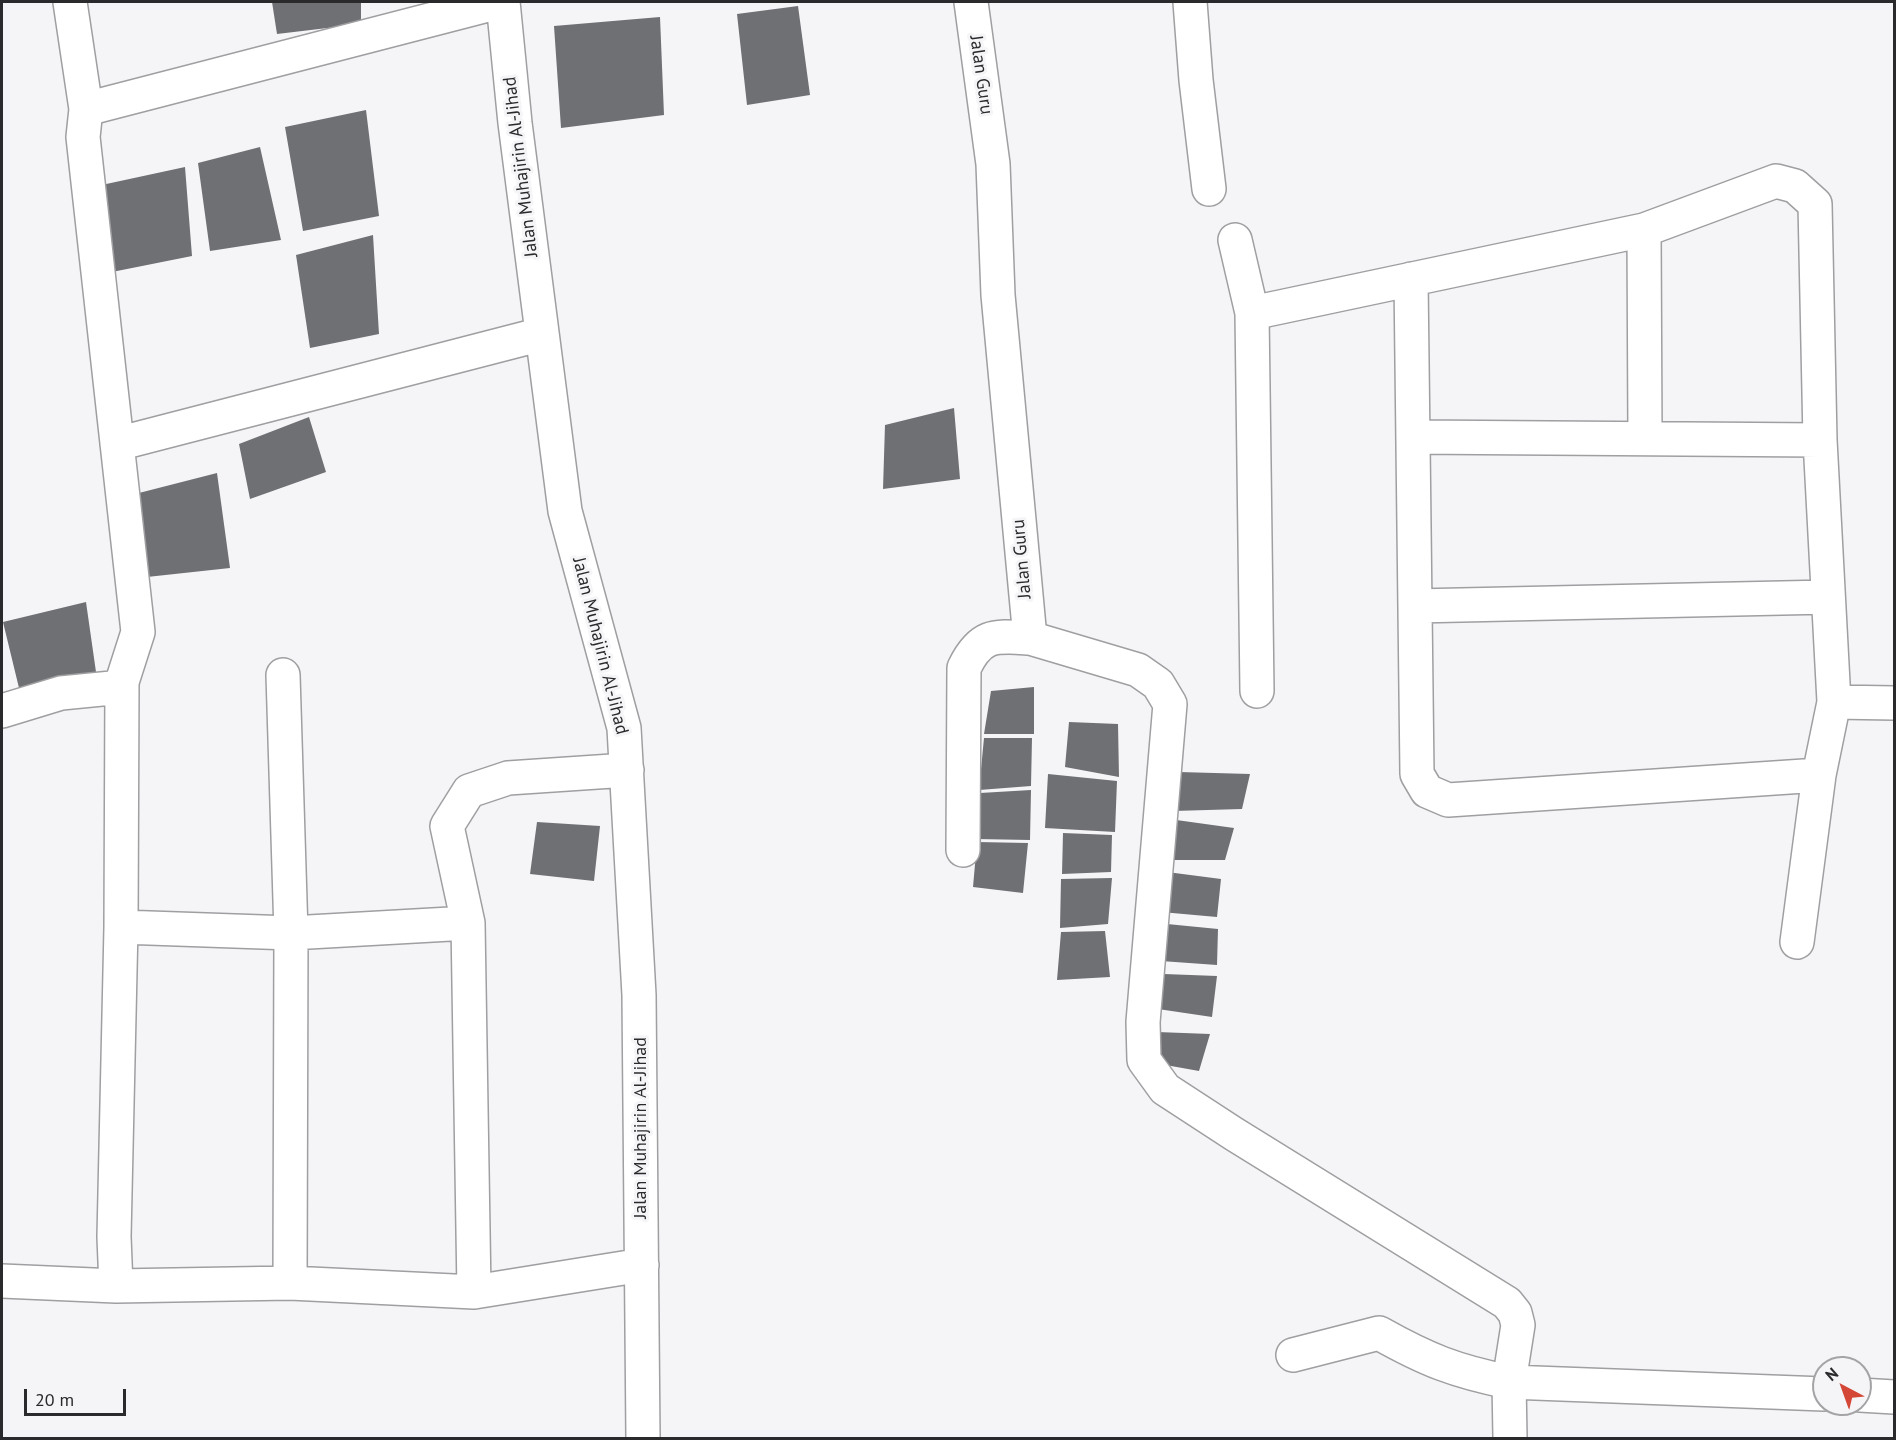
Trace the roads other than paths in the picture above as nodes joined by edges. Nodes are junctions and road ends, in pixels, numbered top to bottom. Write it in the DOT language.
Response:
graph roads {
  1 [pos="70,2"];
  2 [pos="501,2"];
  3 [pos="971,2"];
  4 [pos="1190,2"];
  5 [pos="86,109"];
  6 [pos="1209,189"];
  7 [pos="1644,230"];
  8 [pos="1235,240"];
  9 [pos="1411,279"];
  10 [pos="1252,314"];
  11 [pos="542,334"];
  12 [pos="1413,437"];
  13 [pos="1645,438"];
  14 [pos="1820,440"];
  15 [pos="117,444"];
  16 [pos="1828,597"];
  17 [pos="1415,606"];
  18 [pos="1029,638"];
  19 [pos="283,675"];
  20 [pos="122,687"];
  21 [pos="1257,692"];
  22 [pos="1834,702"];
  23 [pos="1894,703"];
  24 [pos="2,711"];
  25 [pos="627,770"];
  26 [pos="1819,775"];
  27 [pos="963,850"];
  28 [pos="468,923"];
  29 [pos="120,927"];
  30 [pos="291,933"];
  31 [pos="1797,942"];
  32 [pos="642,1265"];
  33 [pos="2,1281"];
  34 [pos="290,1283"];
  35 [pos="116,1286"];
  36 [pos="474,1292"];
  37 [pos="1293,1355"];
  38 [pos="1509,1382"];
  39 [pos="1812,1394"];
  40 [pos="1872,1396"];
  41 [pos="1894,1397"];
  42 [pos="643,1438"];
  43 [pos="1510,1438"];
  1 -- 5 [label="street"];
  2 -- 5 [label="street"];
  2 -- 11 [label="street, Jalan Muhajirin Al-Jihad"];
  3 -- 18 [label="street, Jalan Guru"];
  4 -- 6 [label="street"];
  5 -- 15 [label="street"];
  7 -- 9 [label="street"];
  7 -- 13 [label="street"];
  7 -- 14 [label="street"];
  8 -- 10 [label="street"];
  9 -- 10 [label="street"];
  9 -- 12 [label="street"];
  10 -- 21 [label="street"];
  11 -- 15 [label="street"];
  11 -- 25 [label="street, Jalan Muhajirin Al-Jihad"];
  12 -- 13 [label="street"];
  12 -- 17 [label="street"];
  13 -- 14 [label="street"];
  14 -- 16 [label="street"];
  15 -- 20 [label="street"];
  16 -- 17 [label="street"];
  16 -- 22 [label="street"];
  17 -- 26 [label="street"];
  18 -- 27 [label="street"];
  18 -- 38 [label="street"];
  19 -- 30 [label="street"];
  20 -- 24 [label="street"];
  20 -- 29 [label="street"];
  22 -- 23 [label="street"];
  22 -- 26 [label="street"];
  25 -- 28 [label="street"];
  25 -- 32 [label="street, Jalan Muhajirin Al-Jihad"];
  26 -- 31 [label="street"];
  28 -- 30 [label="street"];
  28 -- 36 [label="street"];
  29 -- 30 [label="street"];
  29 -- 35 [label="street"];
  30 -- 34 [label="street"];
  32 -- 36 [label="street"];
  32 -- 42 [label="street, Jalan Muhajirin Al-Jihad"];
  33 -- 35 [label="street"];
  34 -- 35 [label="street"];
  34 -- 36 [label="street"];
  37 -- 38 [label="street"];
  38 -- 39 [label="street"];
  38 -- 43 [label="street"];
  40 -- 41 [label="street"];
}
